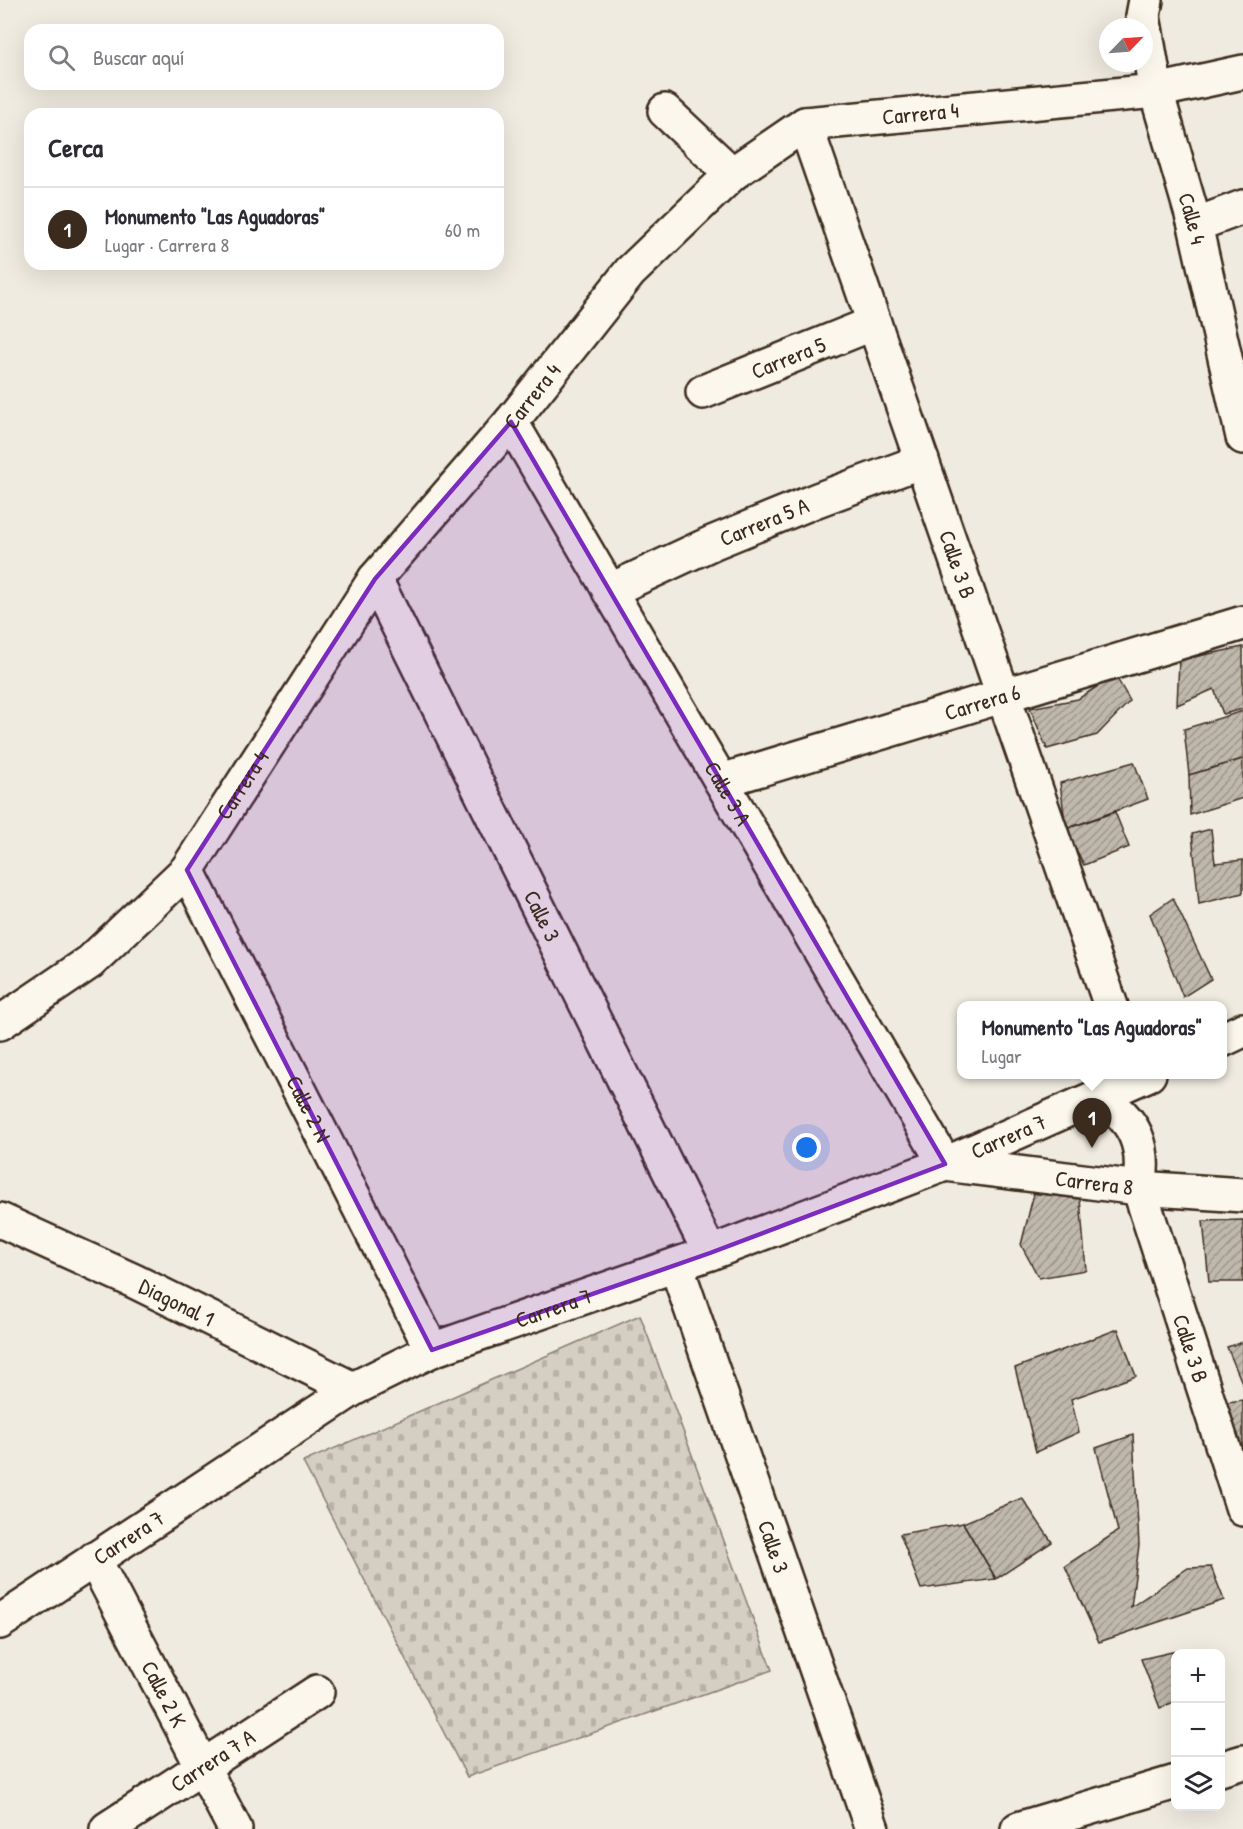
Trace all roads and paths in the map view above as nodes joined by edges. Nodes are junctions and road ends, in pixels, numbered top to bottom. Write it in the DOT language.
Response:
graph roads {
  1 [pos="1146,0"];
  2 [pos="1243,72"];
  3 [pos="1156,91"];
  4 [pos="665,111"];
  5 [pos="806,124"];
  6 [pos="732,174"];
  7 [pos="1243,207"];
  8 [pos="1195,225"];
  9 [pos="874,323"];
  10 [pos="703,392"];
  11 [pos="511,422"];
  12 [pos="1243,437"];
  13 [pos="922,461"];
  14 [pos="375,579"];
  15 [pos="609,591"];
  16 [pos="1243,623"];
  17 [pos="1004,694"];
  18 [pos="721,781"];
  19 [pos="187,870"];
  20 [pos="1111,1001"];
  21 [pos="0,1023"];
  22 [pos="1243,1030"];
  23 [pos="1227,1038"];
  24 [pos="1135,1079"];
  25 [pos="1099,1096"];
  26 [pos="945,1164"];
  27 [pos="1140,1188"];
  28 [pos="1243,1195"];
  29 [pos="0,1220"];
  30 [pos="710,1253"];
  31 [pos="676,1266"];
  32 [pos="432,1350"];
  33 [pos="353,1389"];
  34 [pos="1243,1509"];
  35 [pos="94,1559"];
  36 [pos="0,1622"];
  37 [pos="317,1692"];
  38 [pos="1243,1762"];
  39 [pos="203,1766"];
  40 [pos="1225,1768"];
  41 [pos="1171,1783"];
  42 [pos="107,1829"];
  43 [pos="235,1829"];
  44 [pos="872,1829"];
  45 [pos="1018,1829"];
  1 -- 3 [label="street, Calle 4"];
  2 -- 3 [label="street, Carrera 4"];
  3 -- 5 [label="street, Carrera 4"];
  3 -- 8 [label="street, Calle 4"];
  4 -- 6 [label="street"];
  5 -- 6 [label="street, Carrera 4"];
  5 -- 9 [label="street, Calle 3 B"];
  6 -- 11 [label="street, Carrera 4"];
  7 -- 8 [label="street"];
  8 -- 12 [label="street, Calle 4"];
  9 -- 10 [label="street, Carrera 5"];
  9 -- 13 [label="street, Calle 3 B"];
  11 -- 14 [label="street, Carrera 4"];
  11 -- 15 [label="street, Calle 3 A"];
  13 -- 15 [label="street, Carrera 5 A"];
  13 -- 17 [label="street, Calle 3 B"];
  14 -- 19 [label="street, Carrera 4"];
  14 -- 30 [label="street, Calle 3"];
  15 -- 18 [label="street, Calle 3 A"];
  16 -- 17 [label="street, Carrera 6"];
  17 -- 18 [label="street, Carrera 6"];
  17 -- 20 [label="street, Calle 3 B"];
  18 -- 26 [label="street, Calle 3 A"];
  19 -- 21 [label="street, Carrera 4"];
  19 -- 32 [label="street, Calle 2 N"];
  22 -- 23 [label="street"];
  24 -- 25 [label="street, Carrera 7"];
  25 -- 26 [label="street, Carrera 7"];
  25 -- 27 [label="street"];
  26 -- 27 [label="street, Carrera 8"];
  26 -- 30 [label="street, Carrera 7"];
  27 -- 28 [label="street, Carrera 8"];
  27 -- 34 [label="street, Calle 3 B"];
  29 -- 33 [label="street, Diagonal 1"];
  30 -- 31 [label="street, Carrera 7"];
  31 -- 32 [label="street, Carrera 7"];
  31 -- 44 [label="street, Calle 3"];
  32 -- 33 [label="street, Carrera 7"];
  33 -- 35 [label="street, Carrera 7"];
  35 -- 36 [label="street, Carrera 7"];
  35 -- 39 [label="street, Calle 2 K"];
  37 -- 39 [label="street, Carrera 7 A"];
  38 -- 40 [label="street"];
  39 -- 42 [label="street, Carrera 7 A"];
  39 -- 43 [label="street, Calle 2 K"];
  41 -- 45 [label="street"];
}
